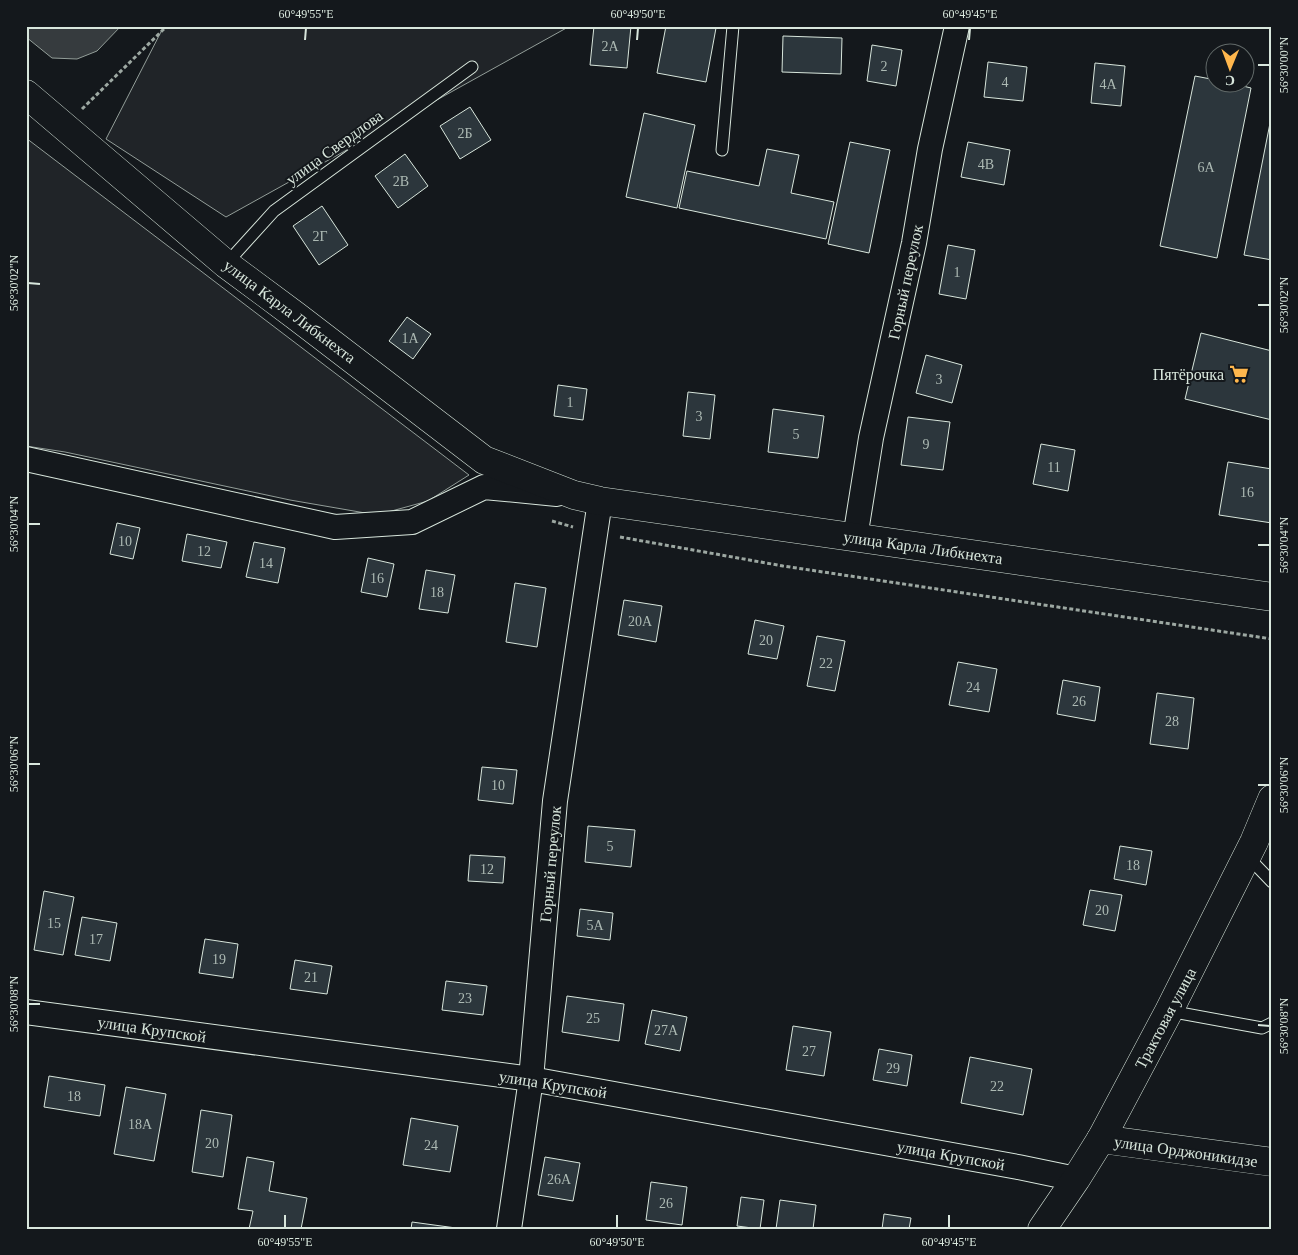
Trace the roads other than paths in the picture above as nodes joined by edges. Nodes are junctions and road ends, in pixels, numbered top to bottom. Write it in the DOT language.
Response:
graph roads {
  1 [pos="733,26"];
  2 [pos="956,26"];
  3 [pos="472,67"];
  4 [pos="26,94"];
  5 [pos="722,150"];
  6 [pos="226,264"];
  7 [pos="26,459"];
  8 [pos="587,498"];
  9 [pos="855,538"];
  10 [pos="1272,596"];
  11 [pos="1272,799"];
  12 [pos="1247,856"];
  13 [pos="1272,882"];
  14 [pos="1169,1011"];
  15 [pos="26,1012"];
  16 [pos="1272,1023"];
  17 [pos="531,1079"];
  18 [pos="1100,1139"];
  19 [pos="1272,1162"];
  20 [pos="1076,1180"];
  21 [pos="509,1229"];
  22 [pos="1042,1229"];
  1 -- 5 [label="lane"];
  2 -- 9 [label="street, Горный переулок"];
  3 -- 6 [label="lane, улица Свердлова"];
  4 -- 6 [label="street, улица Карла Либкнехта"];
  6 -- 8 [label="street, улица Карла Либкнехта"];
  7 -- 8 [label="street, улица Карла Либкнехта"];
  8 -- 9 [label="street, улица Карла Либкнехта"];
  8 -- 17 [label="street, Горный переулок"];
  9 -- 10 [label="street, улица Карла Либкнехта"];
  11 -- 12 [label="street, Трактовая улица"];
  12 -- 13 [label="lane"];
  12 -- 14 [label="street, Трактовая улица"];
  14 -- 16 [label="lane"];
  14 -- 18 [label="street, Трактовая улица"];
  15 -- 17 [label="street, улица Крупской"];
  17 -- 20 [label="street, улица Крупской"];
  17 -- 21 [label="street, Горный переулок"];
  18 -- 19 [label="street, улица Орджоникидзе"];
  18 -- 20 [label="street, Трактовая улица"];
  20 -- 22 [label="street, Трактовая улица"];
}
